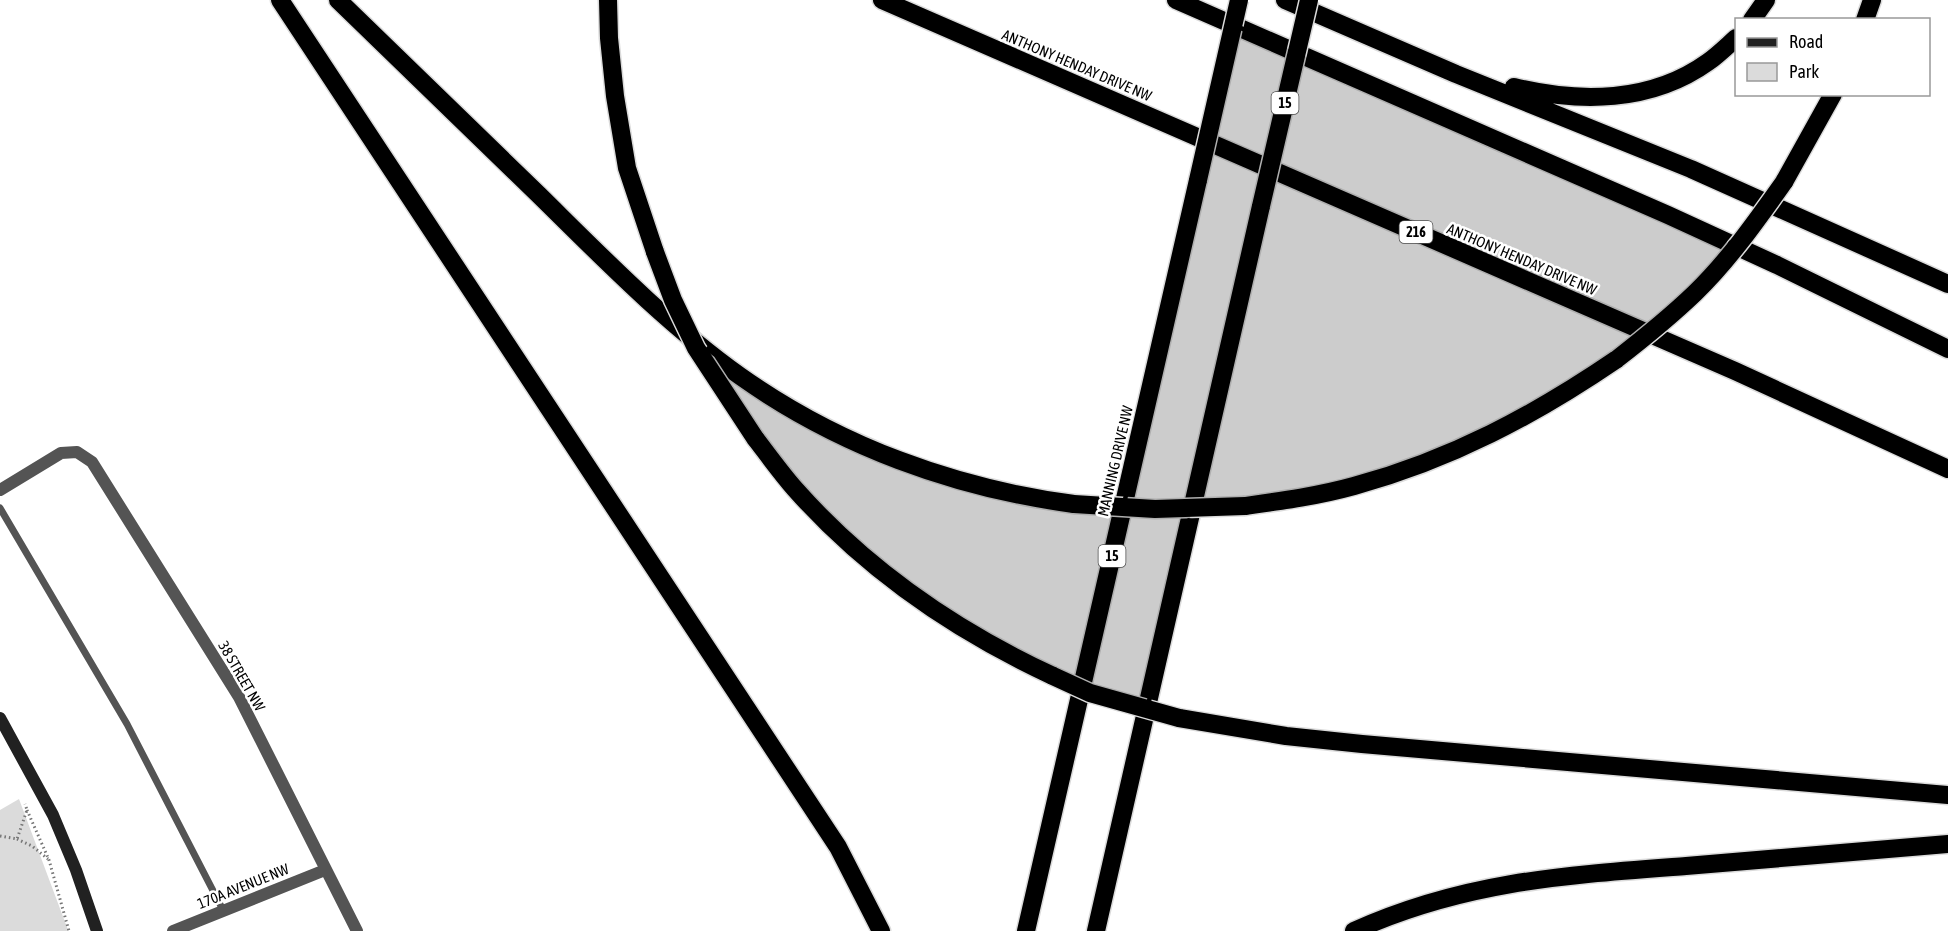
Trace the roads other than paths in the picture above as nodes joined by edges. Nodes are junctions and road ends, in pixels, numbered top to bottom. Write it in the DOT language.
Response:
graph roads {
  1 [pos="280,0"];
  2 [pos="338,0"];
  3 [pos="608,0"];
  4 [pos="882,0"];
  5 [pos="1176,0"];
  6 [pos="1239,0"];
  7 [pos="1285,0"];
  8 [pos="1309,0"];
  9 [pos="1766,0"];
  10 [pos="1872,0"];
  11 [pos="1753,18"];
  12 [pos="1866,18"];
  13 [pos="1735,40"];
  14 [pos="1456,74"];
  15 [pos="1832,96"];
  16 [pos="1948,284"];
  17 [pos="1948,349"];
  18 [pos="1948,469"];
  19 [pos="0,490"];
  20 [pos="0,508"];
  21 [pos="0,718"];
  22 [pos="1948,795"];
  23 [pos="1948,844"];
  24 [pos="325,870"];
  25 [pos="223,910"];
  26 [pos="97,931"];
  27 [pos="173,931"];
  28 [pos="357,931"];
  29 [pos="880,931"];
  30 [pos="1026,931"];
  31 [pos="1096,931"];
  32 [pos="1354,931"];
  1 -- 29 [label="highway"];
  2 -- 15 [label="highway, bridge"];
  3 -- 22 [label="highway, bridge"];
  4 -- 18 [label="highway, ANTHONY HENDAY DRIVE NW / 216"];
  5 -- 17 [label="highway"];
  6 -- 30 [label="highway, MANNING DRIVE NW / 15, bridge"];
  7 -- 14 [label="highway"];
  8 -- 31 [label="highway, 15, bridge"];
  9 -- 11 [label="highway"];
  10 -- 12 [label="highway"];
  13 -- 14 [label="highway"];
  14 -- 16 [label="highway"];
  19 -- 24 [label="street, 38 STREET NW"];
  20 -- 25 [label="lane"];
  21 -- 26 [label="street"];
  23 -- 32 [label="highway"];
  24 -- 25 [label="street, 170A AVENUE NW"];
  24 -- 28 [label="street, 38 STREET NW"];
  25 -- 27 [label="street, 170A AVENUE NW"];
}
